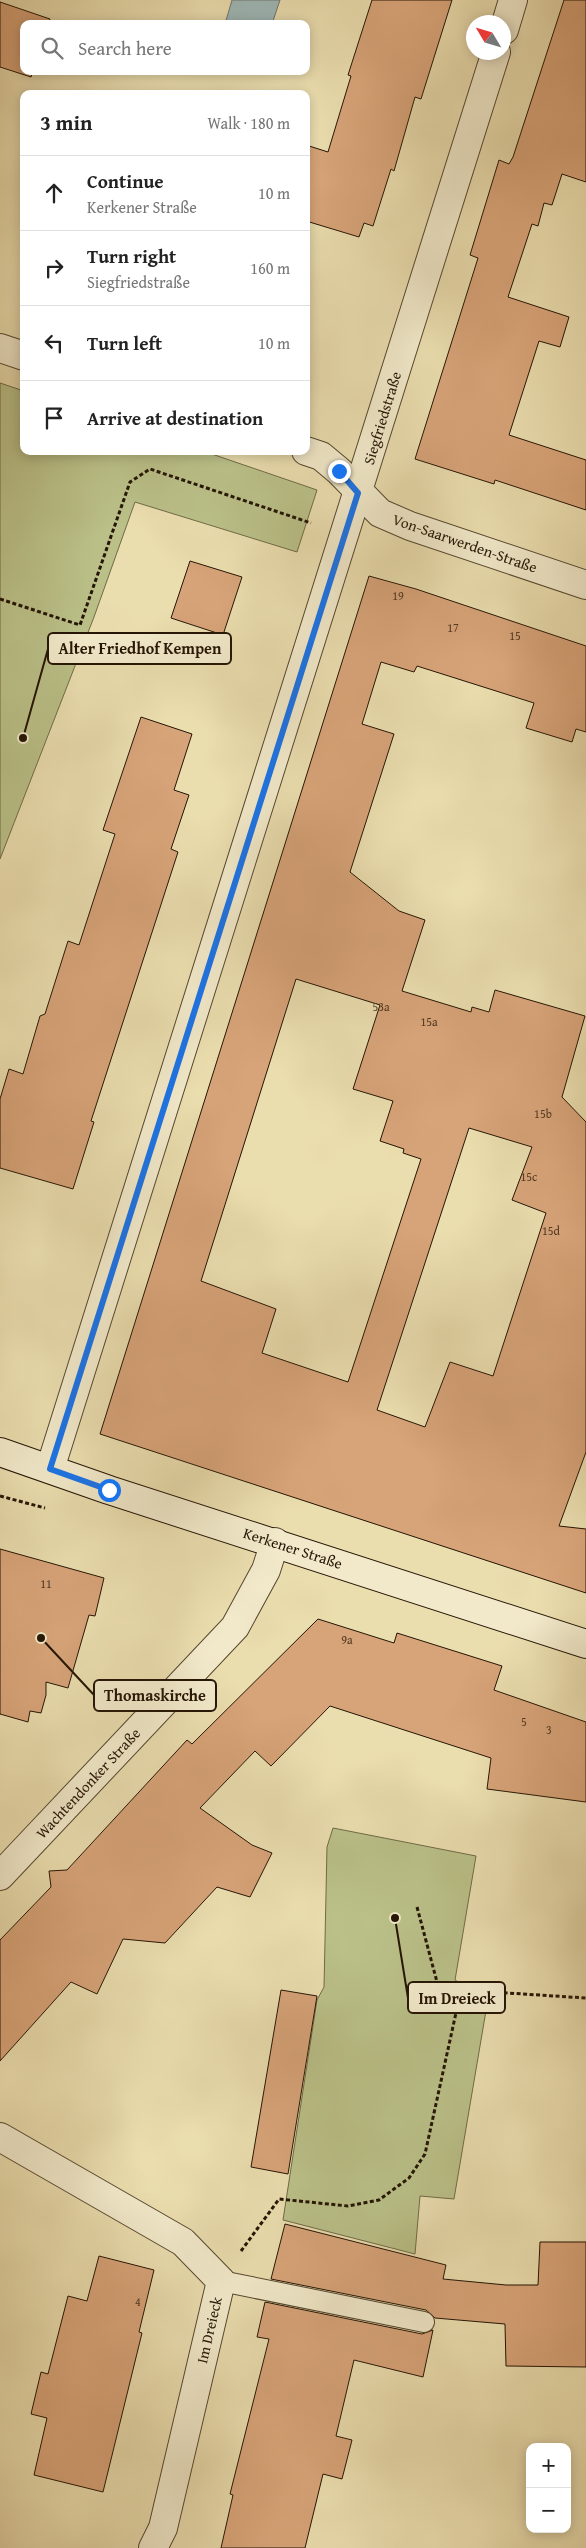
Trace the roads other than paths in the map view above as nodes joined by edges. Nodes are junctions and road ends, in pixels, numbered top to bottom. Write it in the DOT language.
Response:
graph roads {
  1 [pos="513,0"];
  2 [pos="508,15"];
  3 [pos="493,60"];
  4 [pos="0,348"];
  5 [pos="20,355"];
  6 [pos="310,452"];
  7 [pos="358,493"];
  8 [pos="586,585"];
  9 [pos="0,1452"];
  10 [pos="50,1469"];
  11 [pos="275,1542"];
  12 [pos="586,1644"];
  13 [pos="0,1876"];
  14 [pos="0,2137"];
  15 [pos="221,2281"];
  16 [pos="424,2322"];
  17 [pos="153,2548"];
  1 -- 2 [label="street"];
  3 -- 7 [label="street, Siegfriedstraße"];
  4 -- 5 [label="street"];
  6 -- 7 [label="street, Von-Saarwerden-Straße"];
  7 -- 8 [label="street, Von-Saarwerden-Straße"];
  7 -- 10 [label="street, Siegfriedstraße"];
  9 -- 10 [label="street, Kerkener Straße"];
  10 -- 11 [label="street, Kerkener Straße"];
  11 -- 12 [label="street, Kerkener Straße"];
  11 -- 13 [label="street, Wachtendonker Straße"];
  14 -- 15 [label="street, Im Dreieck"];
  15 -- 16 [label="lane"];
  15 -- 17 [label="street, Im Dreieck"];
}
